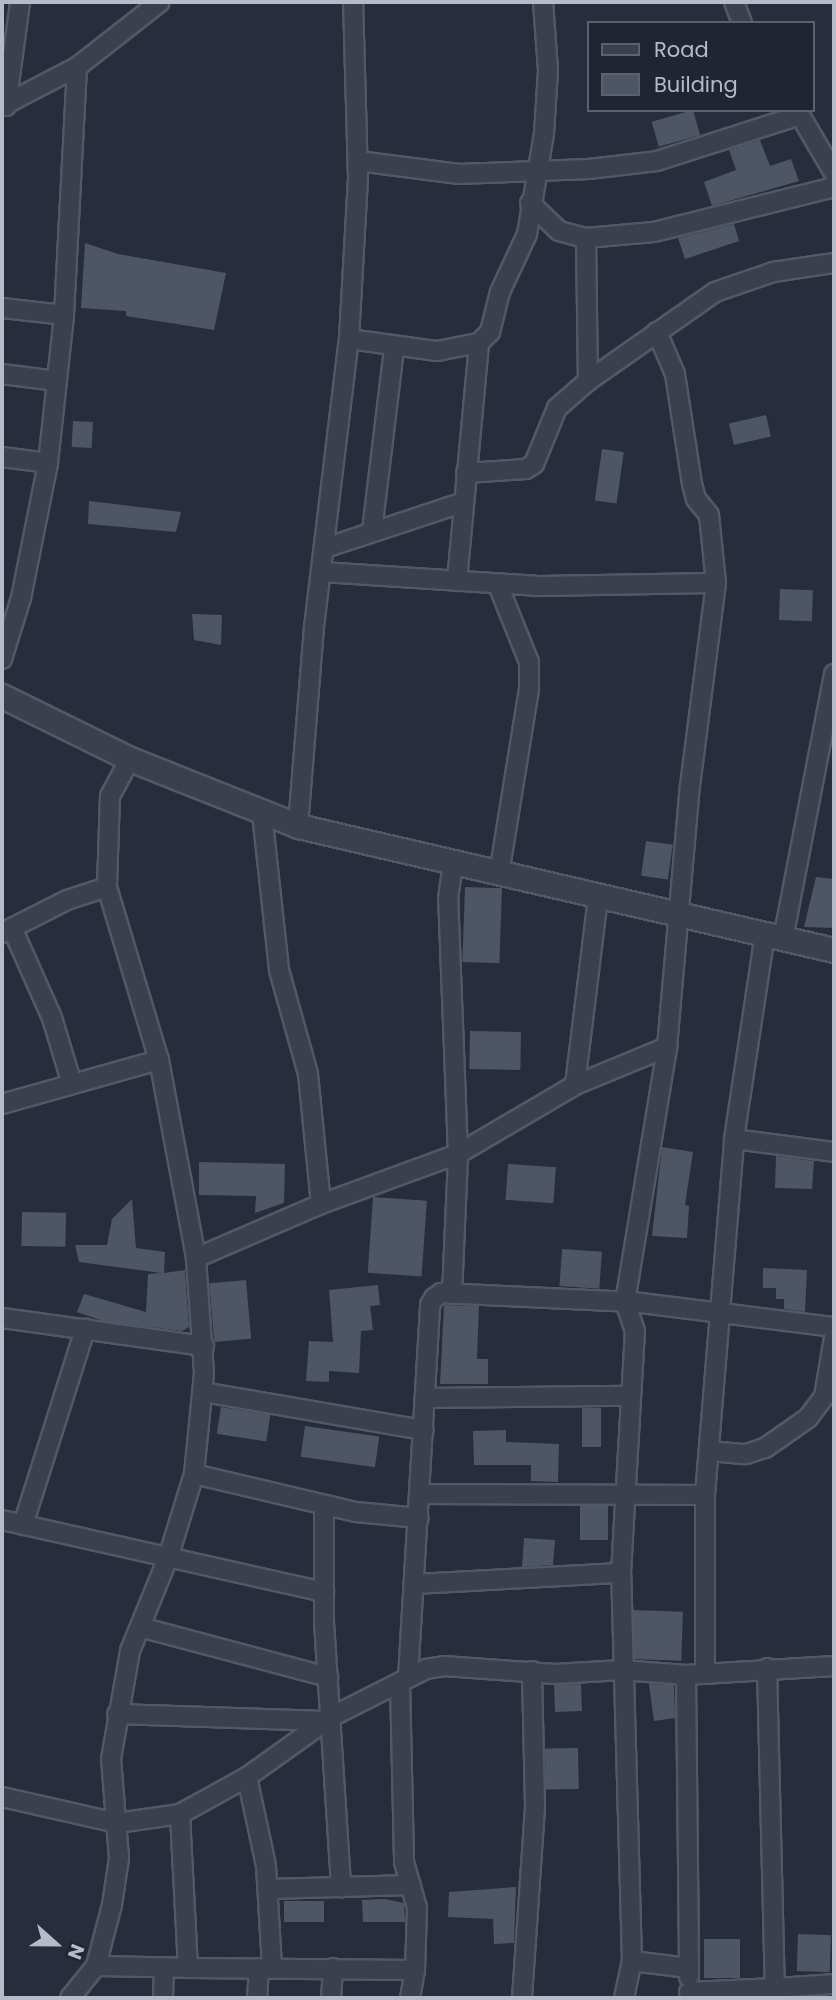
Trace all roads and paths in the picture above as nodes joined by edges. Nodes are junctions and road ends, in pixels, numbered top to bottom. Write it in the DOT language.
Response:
graph roads {
  1 [pos="20,2"];
  2 [pos="160,2"];
  3 [pos="353,2"];
  4 [pos="543,2"];
  5 [pos="734,2"];
  6 [pos="741,21"];
  7 [pos="77,66"];
  8 [pos="4,106"];
  9 [pos="799,113"];
  10 [pos="358,162"];
  11 [pos="536,168"];
  12 [pos="834,173"];
  13 [pos="834,187"];
  14 [pos="530,204"];
  15 [pos="586,238"];
  16 [pos="834,263"];
  17 [pos="2,308"];
  18 [pos="64,315"];
  19 [pos="657,332"];
  20 [pos="349,338"];
  21 [pos="479,343"];
  22 [pos="394,348"];
  23 [pos="2,374"];
  24 [pos="57,381"];
  25 [pos="588,381"];
  26 [pos="2,457"];
  27 [pos="48,463"];
  28 [pos="466,473"];
  29 [pos="461,503"];
  30 [pos="372,531"];
  31 [pos="325,548"];
  32 [pos="322,572"];
  33 [pos="457,581"];
  34 [pos="716,583"];
  35 [pos="498,584"];
  36 [pos="2,659"];
  37 [pos="834,674"];
  38 [pos="2,696"];
  39 [pos="131,759"];
  40 [pos="826,765"];
  41 [pos="262,813"];
  42 [pos="299,826"];
  43 [pos="453,864"];
  44 [pos="499,875"];
  45 [pos="107,887"];
  46 [pos="598,897"];
  47 [pos="682,916"];
  48 [pos="7,931"];
  49 [pos="774,937"];
  50 [pos="834,950"];
  51 [pos="667,1047"];
  52 [pos="159,1060"];
  53 [pos="71,1081"];
  54 [pos="575,1084"];
  55 [pos="2,1104"];
  56 [pos="734,1139"];
  57 [pos="834,1152"];
  58 [pos="458,1154"];
  59 [pos="321,1204"];
  60 [pos="196,1258"];
  61 [pos="452,1294"];
  62 [pos="625,1302"];
  63 [pos="722,1312"];
  64 [pos="2,1318"];
  65 [pos="834,1327"];
  66 [pos="85,1329"];
  67 [pos="834,1338"];
  68 [pos="204,1346"];
  69 [pos="203,1392"];
  70 [pos="629,1396"];
  71 [pos="425,1398"];
  72 [pos="829,1401"];
  73 [pos="424,1430"];
  74 [pos="709,1451"];
  75 [pos="194,1474"];
  76 [pos="627,1493"];
  77 [pos="419,1494"];
  78 [pos="705,1495"];
  79 [pos="324,1505"];
  80 [pos="419,1518"];
  81 [pos="2,1520"];
  82 [pos="23,1525"];
  83 [pos="168,1558"];
  84 [pos="621,1573"];
  85 [pos="415,1584"];
  86 [pos="324,1592"];
  87 [pos="140,1627"];
  88 [pos="834,1666"];
  89 [pos="767,1668"];
  90 [pos="621,1670"];
  91 [pos="532,1671"];
  92 [pos="696,1674"];
  93 [pos="328,1677"];
  94 [pos="404,1680"];
  95 [pos="117,1714"];
  96 [pos="328,1719"];
  97 [pos="247,1777"];
  98 [pos="2,1797"];
  99 [pos="180,1814"];
  100 [pos="117,1823"];
  101 [pos="411,1885"];
  102 [pos="341,1887"];
  103 [pos="269,1889"];
  104 [pos="632,1961"];
  105 [pos="96,1966"];
  106 [pos="188,1968"];
  107 [pos="266,1968"];
  108 [pos="333,1968"];
  109 [pos="689,1968"];
  110 [pos="164,1969"];
  111 [pos="415,1970"];
  112 [pos="834,1984"];
  113 [pos="775,1993"];
  114 [pos="689,1995"];
  115 [pos="70,1998"];
  116 [pos="163,1998"];
  117 [pos="257,1998"];
  118 [pos="331,1998"];
  119 [pos="410,1998"];
  120 [pos="522,1998"];
  121 [pos="624,1998"];
  1 -- 8 [label="street"];
  2 -- 7 [label="street"];
  3 -- 10 [label="street"];
  4 -- 11 [label="street"];
  5 -- 6 [label="street"];
  7 -- 8 [label="street"];
  7 -- 18 [label="street"];
  9 -- 11 [label="street"];
  9 -- 12 [label="street"];
  10 -- 11 [label="street"];
  10 -- 20 [label="street"];
  11 -- 14 [label="street"];
  13 -- 15 [label="street"];
  14 -- 15 [label="street"];
  14 -- 21 [label="street"];
  15 -- 25 [label="street"];
  16 -- 19 [label="street"];
  17 -- 18 [label="street"];
  18 -- 24 [label="street"];
  19 -- 25 [label="street"];
  19 -- 34 [label="street"];
  20 -- 22 [label="street"];
  20 -- 31 [label="street"];
  21 -- 22 [label="street"];
  21 -- 28 [label="street"];
  22 -- 30 [label="street"];
  23 -- 24 [label="street"];
  24 -- 27 [label="street"];
  25 -- 28 [label="street"];
  26 -- 27 [label="street"];
  27 -- 36 [label="street"];
  28 -- 29 [label="street"];
  29 -- 30 [label="street"];
  29 -- 33 [label="street"];
  30 -- 31 [label="street"];
  31 -- 32 [label="street"];
  32 -- 33 [label="street"];
  32 -- 42 [label="street"];
  33 -- 35 [label="street"];
  34 -- 35 [label="street"];
  34 -- 47 [label="street"];
  35 -- 44 [label="street"];
  37 -- 40 [label="street"];
  38 -- 39 [label="street"];
  39 -- 41 [label="street"];
  39 -- 45 [label="street"];
  40 -- 49 [label="street"];
  41 -- 42 [label="street"];
  41 -- 59 [label="street"];
  42 -- 43 [label="street"];
  43 -- 44 [label="street"];
  43 -- 58 [label="street"];
  44 -- 46 [label="street"];
  45 -- 48 [label="street"];
  45 -- 52 [label="street"];
  46 -- 47 [label="street"];
  46 -- 54 [label="street"];
  47 -- 49 [label="street"];
  47 -- 51 [label="street"];
  48 -- 53 [label="street"];
  49 -- 50 [label="street"];
  49 -- 56 [label="street"];
  51 -- 54 [label="street"];
  51 -- 62 [label="street"];
  52 -- 53 [label="street"];
  52 -- 60 [label="street"];
  53 -- 55 [label="street"];
  54 -- 58 [label="street"];
  56 -- 57 [label="street"];
  56 -- 63 [label="street"];
  58 -- 59 [label="street"];
  58 -- 61 [label="street"];
  59 -- 60 [label="street"];
  60 -- 68 [label="street"];
  61 -- 62 [label="street"];
  61 -- 71 [label="street"];
  62 -- 63 [label="street"];
  62 -- 70 [label="street"];
  63 -- 65 [label="street"];
  63 -- 74 [label="street"];
  64 -- 66 [label="street"];
  66 -- 68 [label="street"];
  66 -- 82 [label="street"];
  67 -- 72 [label="street"];
  68 -- 69 [label="street"];
  69 -- 73 [label="street"];
  69 -- 75 [label="street"];
  70 -- 71 [label="street"];
  70 -- 76 [label="street"];
  71 -- 73 [label="street"];
  72 -- 74 [label="street"];
  73 -- 77 [label="street"];
  74 -- 78 [label="street"];
  75 -- 79 [label="street"];
  75 -- 83 [label="street"];
  76 -- 77 [label="street"];
  76 -- 78 [label="street"];
  76 -- 84 [label="street"];
  77 -- 80 [label="street"];
  78 -- 92 [label="street"];
  79 -- 80 [label="street"];
  79 -- 86 [label="street"];
  80 -- 85 [label="street"];
  81 -- 82 [label="street"];
  82 -- 83 [label="street"];
  83 -- 86 [label="street"];
  83 -- 87 [label="street"];
  84 -- 85 [label="street"];
  84 -- 90 [label="street"];
  85 -- 94 [label="street"];
  86 -- 93 [label="street"];
  87 -- 93 [label="street"];
  87 -- 95 [label="street"];
  88 -- 89 [label="street"];
  89 -- 92 [label="street"];
  89 -- 113 [label="street"];
  90 -- 91 [label="street"];
  90 -- 92 [label="street"];
  90 -- 104 [label="street"];
  91 -- 94 [label="street"];
  91 -- 120 [label="street"];
  92 -- 109 [label="street"];
  93 -- 96 [label="street"];
  94 -- 96 [label="street"];
  94 -- 101 [label="street"];
  95 -- 96 [label="street"];
  95 -- 100 [label="street"];
  96 -- 97 [label="street"];
  96 -- 102 [label="street"];
  97 -- 99 [label="street"];
  97 -- 103 [label="street"];
  98 -- 100 [label="street"];
  99 -- 100 [label="street"];
  99 -- 106 [label="street"];
  100 -- 105 [label="street"];
  101 -- 102 [label="street"];
  101 -- 111 [label="street"];
  102 -- 103 [label="street"];
  103 -- 107 [label="street"];
  104 -- 109 [label="street"];
  104 -- 121 [label="street"];
  105 -- 110 [label="street"];
  105 -- 115 [label="street"];
  106 -- 107 [label="street"];
  106 -- 110 [label="street"];
  107 -- 108 [label="street"];
  107 -- 117 [label="street"];
  108 -- 111 [label="street"];
  108 -- 118 [label="street"];
  109 -- 114 [label="street"];
  110 -- 116 [label="street"];
  111 -- 119 [label="street"];
  112 -- 113 [label="street"];
  113 -- 114 [label="street"];
}
